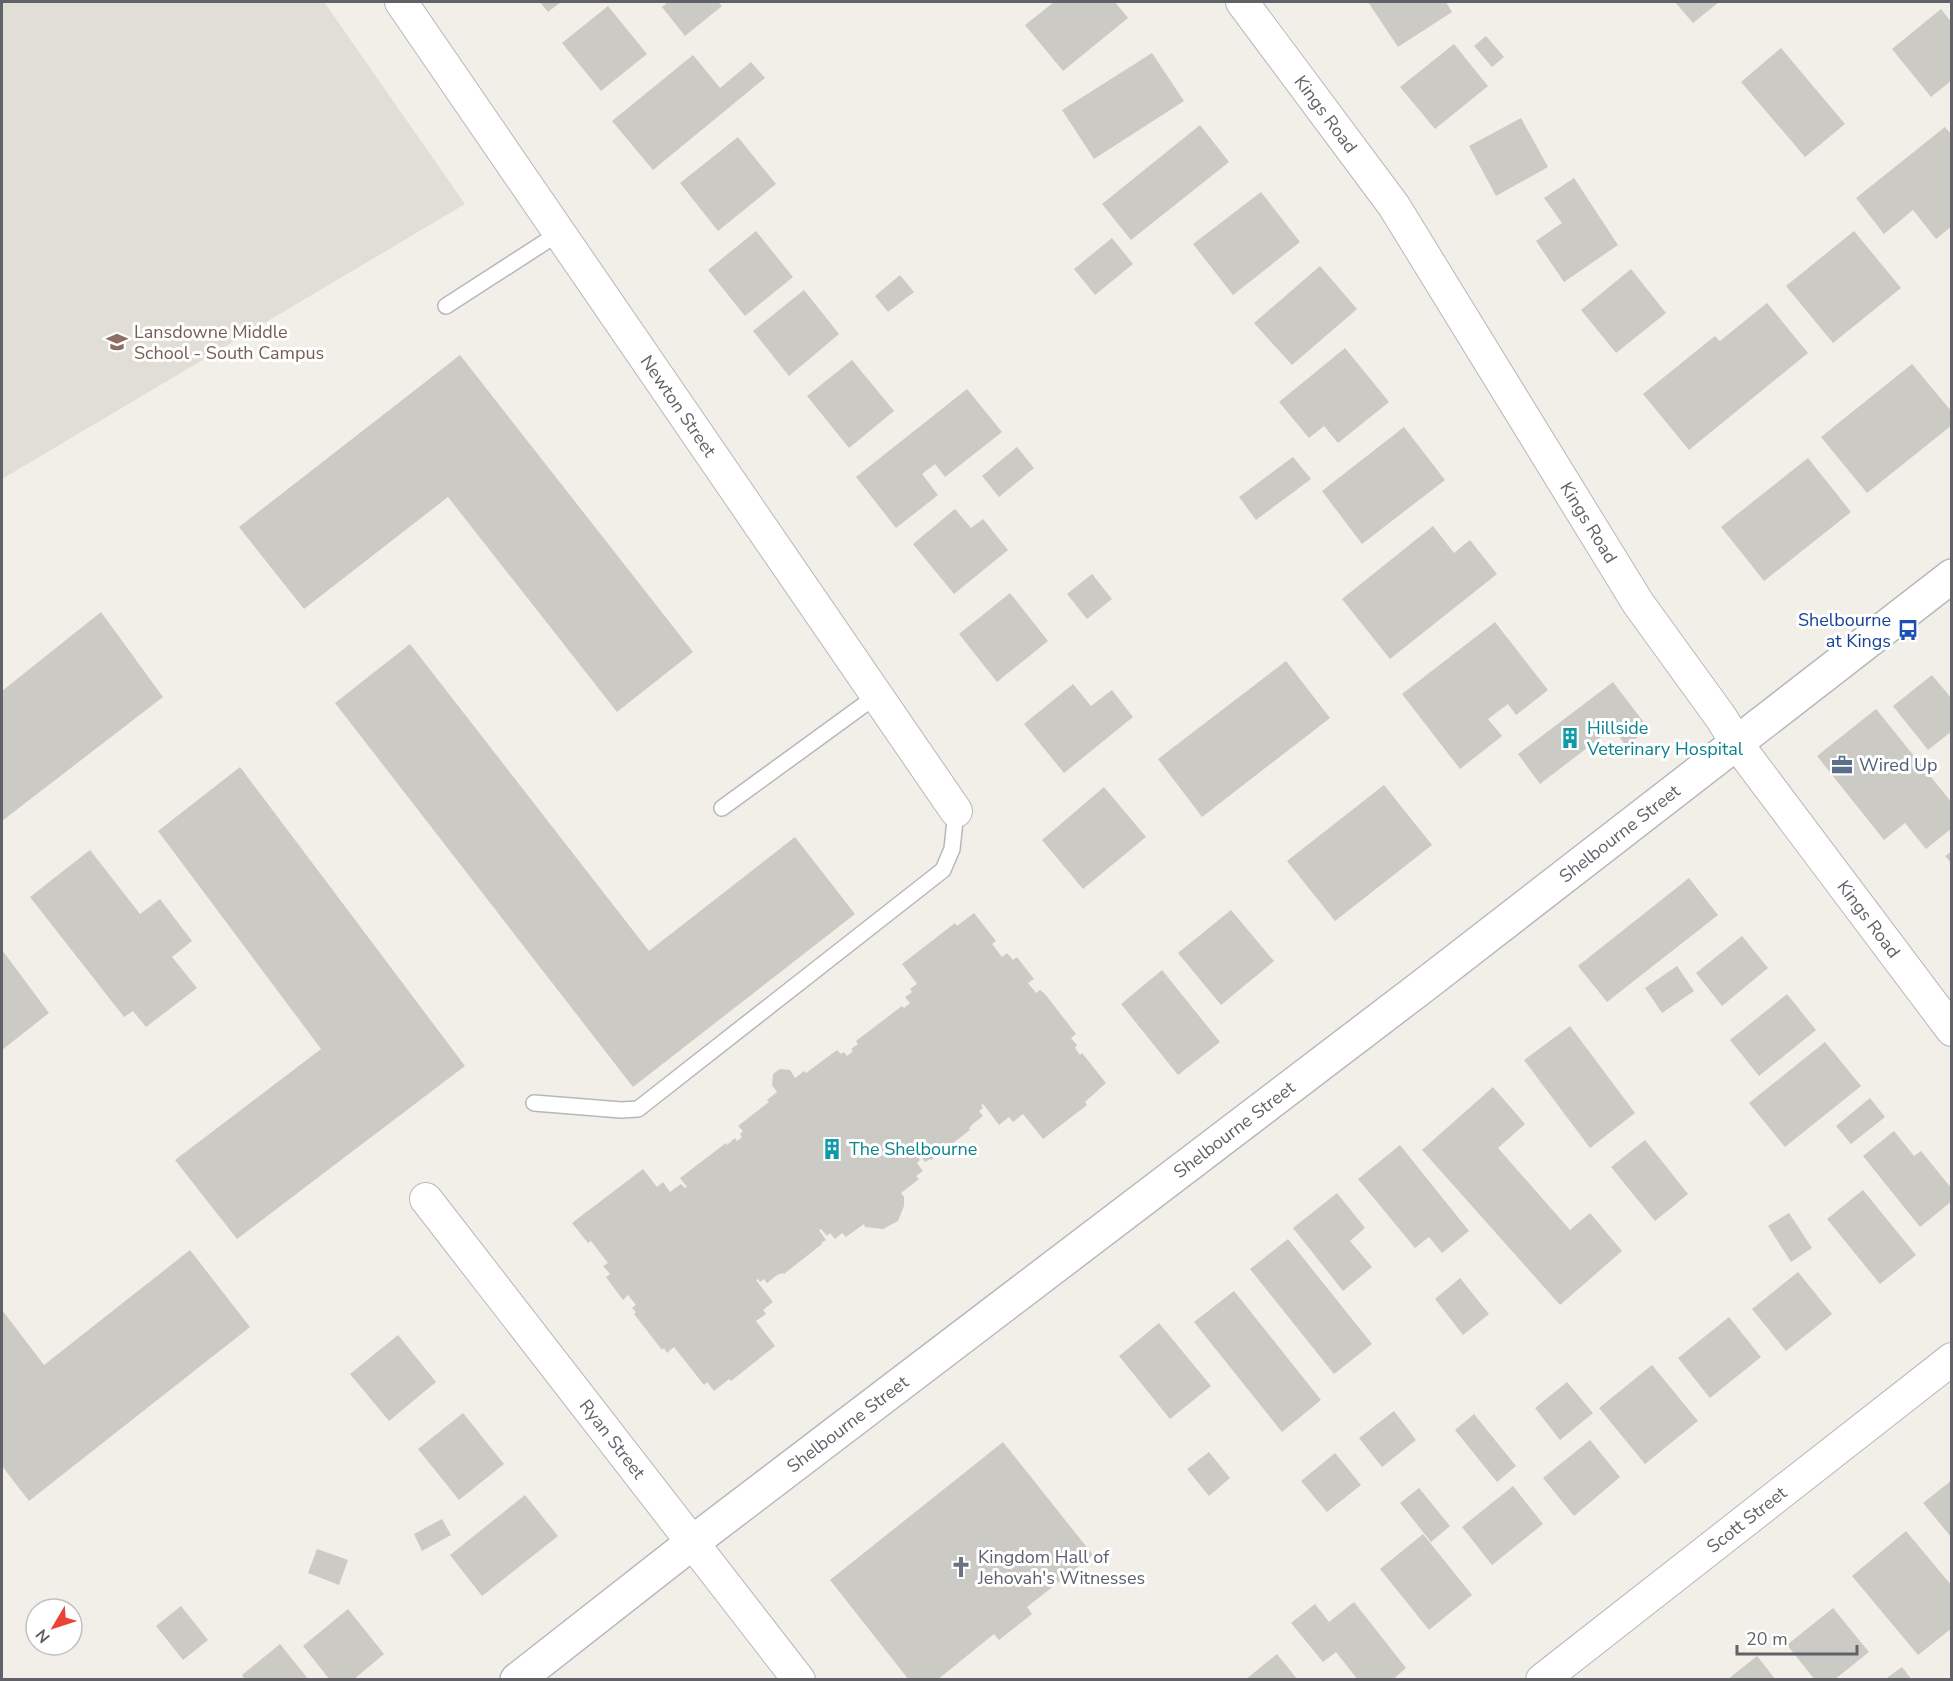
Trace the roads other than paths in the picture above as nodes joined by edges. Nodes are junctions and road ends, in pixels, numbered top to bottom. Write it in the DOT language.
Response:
graph roads {
  1 [pos="401,2"];
  2 [pos="1242,2"];
  3 [pos="559,232"];
  4 [pos="446,306"];
  5 [pos="1952,576"];
  6 [pos="876,696"];
  7 [pos="1737,744"];
  8 [pos="722,808"];
  9 [pos="956,811"];
  10 [pos="1952,1030"];
  11 [pos="534,1103"];
  12 [pos="426,1199"];
  13 [pos="1952,1359"];
  14 [pos="693,1542"];
  15 [pos="517,1680"];
  16 [pos="799,1680"];
  17 [pos="1542,1680"];
  1 -- 3 [label="street, Newton Street"];
  2 -- 7 [label="street, Kings Road"];
  3 -- 4 [label="lane"];
  3 -- 6 [label="street, Newton Street"];
  5 -- 7 [label="main road, Shelbourne Street"];
  6 -- 8 [label="lane"];
  6 -- 9 [label="street, Newton Street"];
  7 -- 10 [label="street, Kings Road"];
  7 -- 14 [label="main road, Shelbourne Street"];
  9 -- 11 [label="lane"];
  12 -- 14 [label="street, Ryan Street"];
  13 -- 17 [label="street, Scott Street"];
  14 -- 15 [label="main road, Shelbourne Street"];
  14 -- 16 [label="street, Ryan Street"];
}
